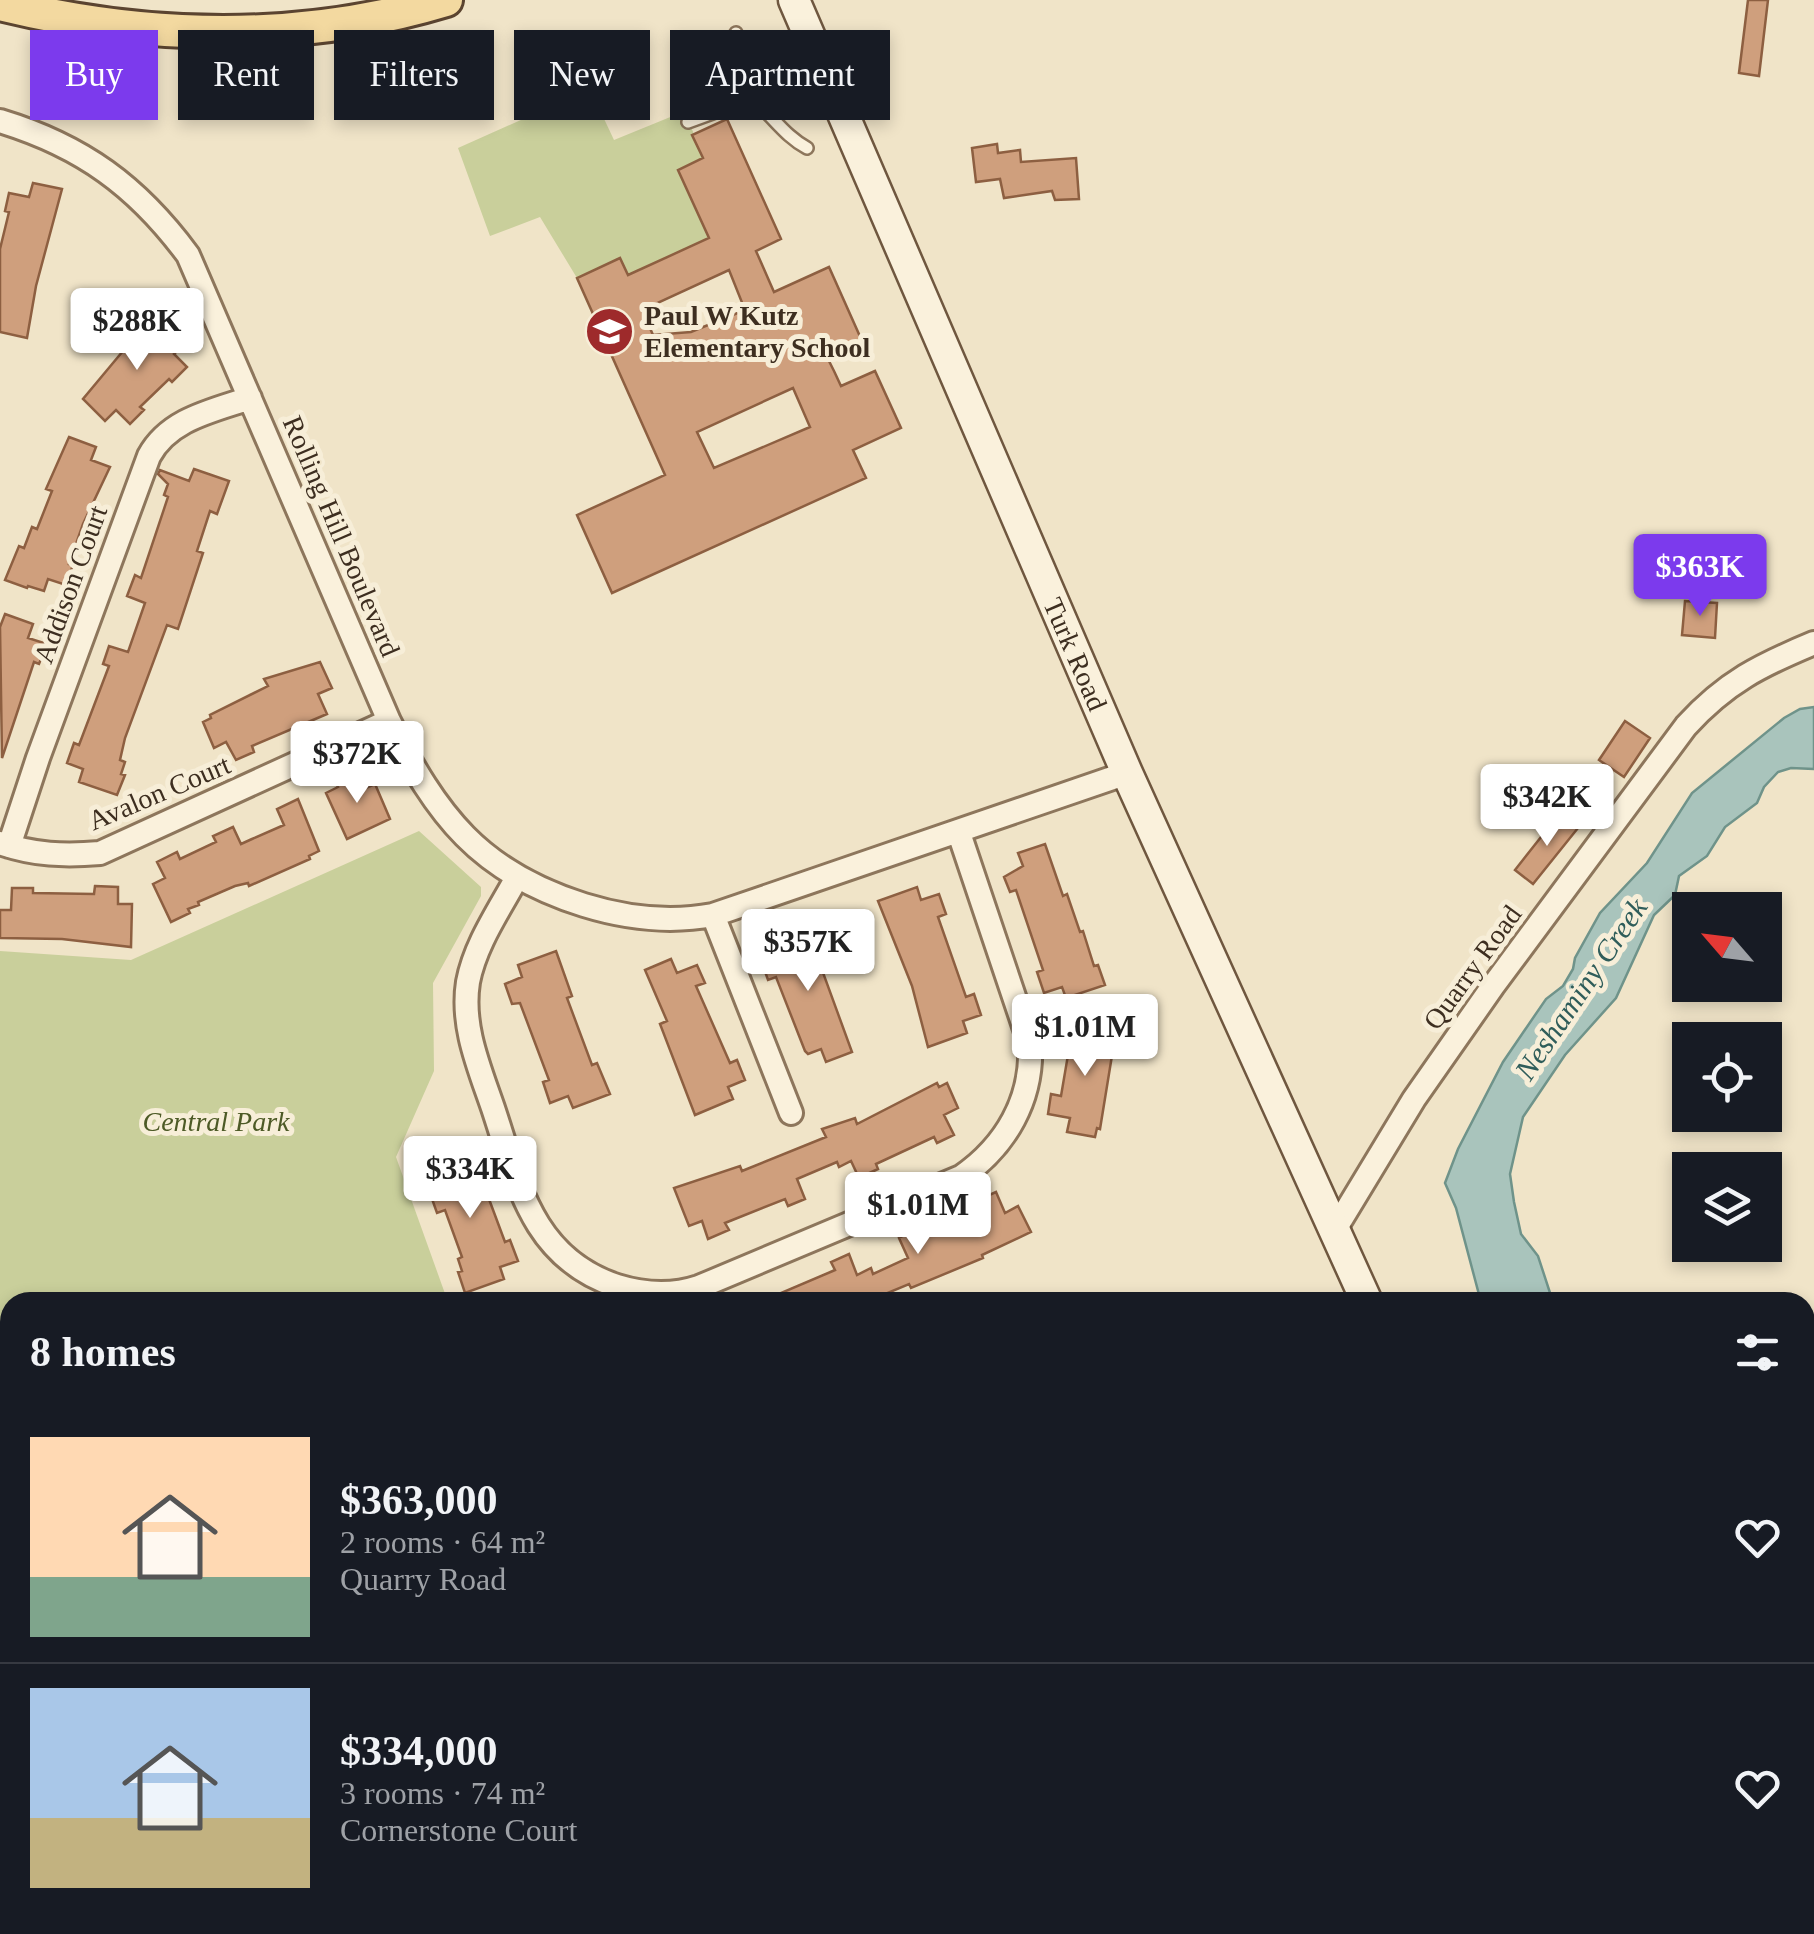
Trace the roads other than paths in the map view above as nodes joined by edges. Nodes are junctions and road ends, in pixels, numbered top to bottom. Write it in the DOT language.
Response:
graph roads {
  1 [pos="446,0"];
  2 [pos="794,0"];
  3 [pos="0,4"];
  4 [pos="693,120"];
  5 [pos="773,120"];
  6 [pos="0,121"];
  7 [pos="688,122"];
  8 [pos="807,148"];
  9 [pos="250,398"];
  10 [pos="1814,643"];
  11 [pos="389,721"];
  12 [pos="1127,772"];
  13 [pos="959,833"];
  14 [pos="4,844"];
  15 [pos="516,879"];
  16 [pos="714,916"];
  17 [pos="791,1112"];
  18 [pos="1334,1232"];
  19 [pos="666,1292"];
  20 [pos="680,1292"];
  21 [pos="1362,1292"];
  1 -- 3 [label="main road"];
  2 -- 12 [label="street, Turk Road"];
  4 -- 7 [label="lane"];
  5 -- 8 [label="lane"];
  6 -- 9 [label="street, Rolling Hill Boulevard"];
  9 -- 11 [label="street, Rolling Hill Boulevard"];
  9 -- 14 [label="street, Addison Court"];
  10 -- 18 [label="street, Quarry Road"];
  11 -- 14 [label="street, Avalon Court"];
  11 -- 15 [label="street, Rolling Hill Boulevard"];
  12 -- 13 [label="street, Rolling Hill Boulevard"];
  12 -- 18 [label="street, Turk Road"];
  13 -- 16 [label="street, Rolling Hill Boulevard"];
  13 -- 20 [label="street"];
  15 -- 16 [label="street, Rolling Hill Boulevard"];
  15 -- 19 [label="street"];
  16 -- 17 [label="street"];
  18 -- 21 [label="street, Turk Road"];
}
